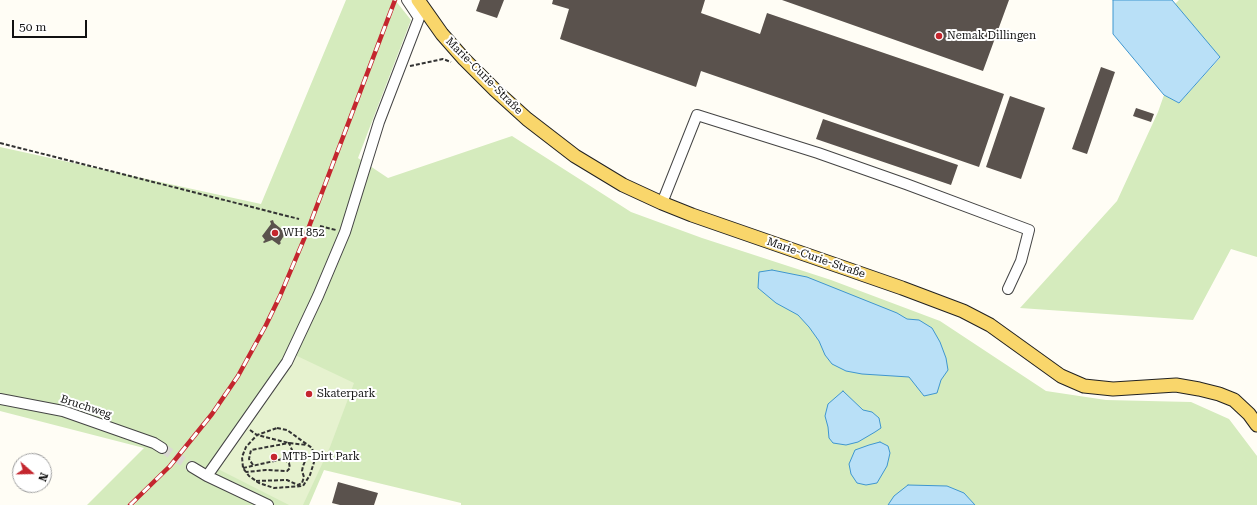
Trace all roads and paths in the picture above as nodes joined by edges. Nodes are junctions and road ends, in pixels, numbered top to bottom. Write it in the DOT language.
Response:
graph roads {
  1 [pos="407,0"];
  2 [pos="418,0"];
  3 [pos="454,63"];
  4 [pos="401,68"];
  5 [pos="0,143"];
  6 [pos="662,203"];
  7 [pos="299,219"];
  8 [pos="320,226"];
  9 [pos="345,232"];
  10 [pos="1008,289"];
  11 [pos="0,399"];
  12 [pos="1257,425"];
  13 [pos="243,426"];
  14 [pos="257,435"];
  15 [pos="289,443"];
  16 [pos="308,445"];
  17 [pos="162,448"];
  18 [pos="251,450"];
  19 [pos="244,452"];
  20 [pos="314,455"];
  21 [pos="283,459"];
  22 [pos="253,466"];
  23 [pos="192,467"];
  24 [pos="243,468"];
  25 [pos="246,472"];
  26 [pos="207,476"];
  27 [pos="287,480"];
  28 [pos="255,481"];
  29 [pos="292,488"];
  30 [pos="268,505"];
  1 -- 4 [label="street"];
  2 -- 6 [label="main road, Marie-Curie-Straße"];
  3 -- 4 [label="path"];
  4 -- 9 [label="street"];
  5 -- 7 [label="path"];
  6 -- 10 [label="street"];
  6 -- 12 [label="main road, Marie-Curie-Straße"];
  8 -- 9 [label="path"];
  9 -- 13 [label="street"];
  11 -- 17 [label="street, Bruchweg"];
  13 -- 14 [label="path"];
  13 -- 26 [label="street"];
  14 -- 15 [label="path"];
  14 -- 16 [label="path"];
  14 -- 19 [label="path"];
  15 -- 16 [label="path"];
  15 -- 18 [label="path"];
  15 -- 21 [label="path"];
  16 -- 20 [label="path"];
  18 -- 19 [label="path"];
  18 -- 22 [label="path"];
  19 -- 24 [label="path"];
  20 -- 27 [label="path"];
  20 -- 29 [label="path"];
  21 -- 22 [label="path"];
  21 -- 25 [label="path"];
  22 -- 24 [label="path"];
  23 -- 26 [label="street"];
  24 -- 25 [label="path"];
  25 -- 28 [label="path"];
  26 -- 30 [label="street"];
  27 -- 28 [label="path"];
  27 -- 29 [label="path"];
  28 -- 29 [label="path"];
}
